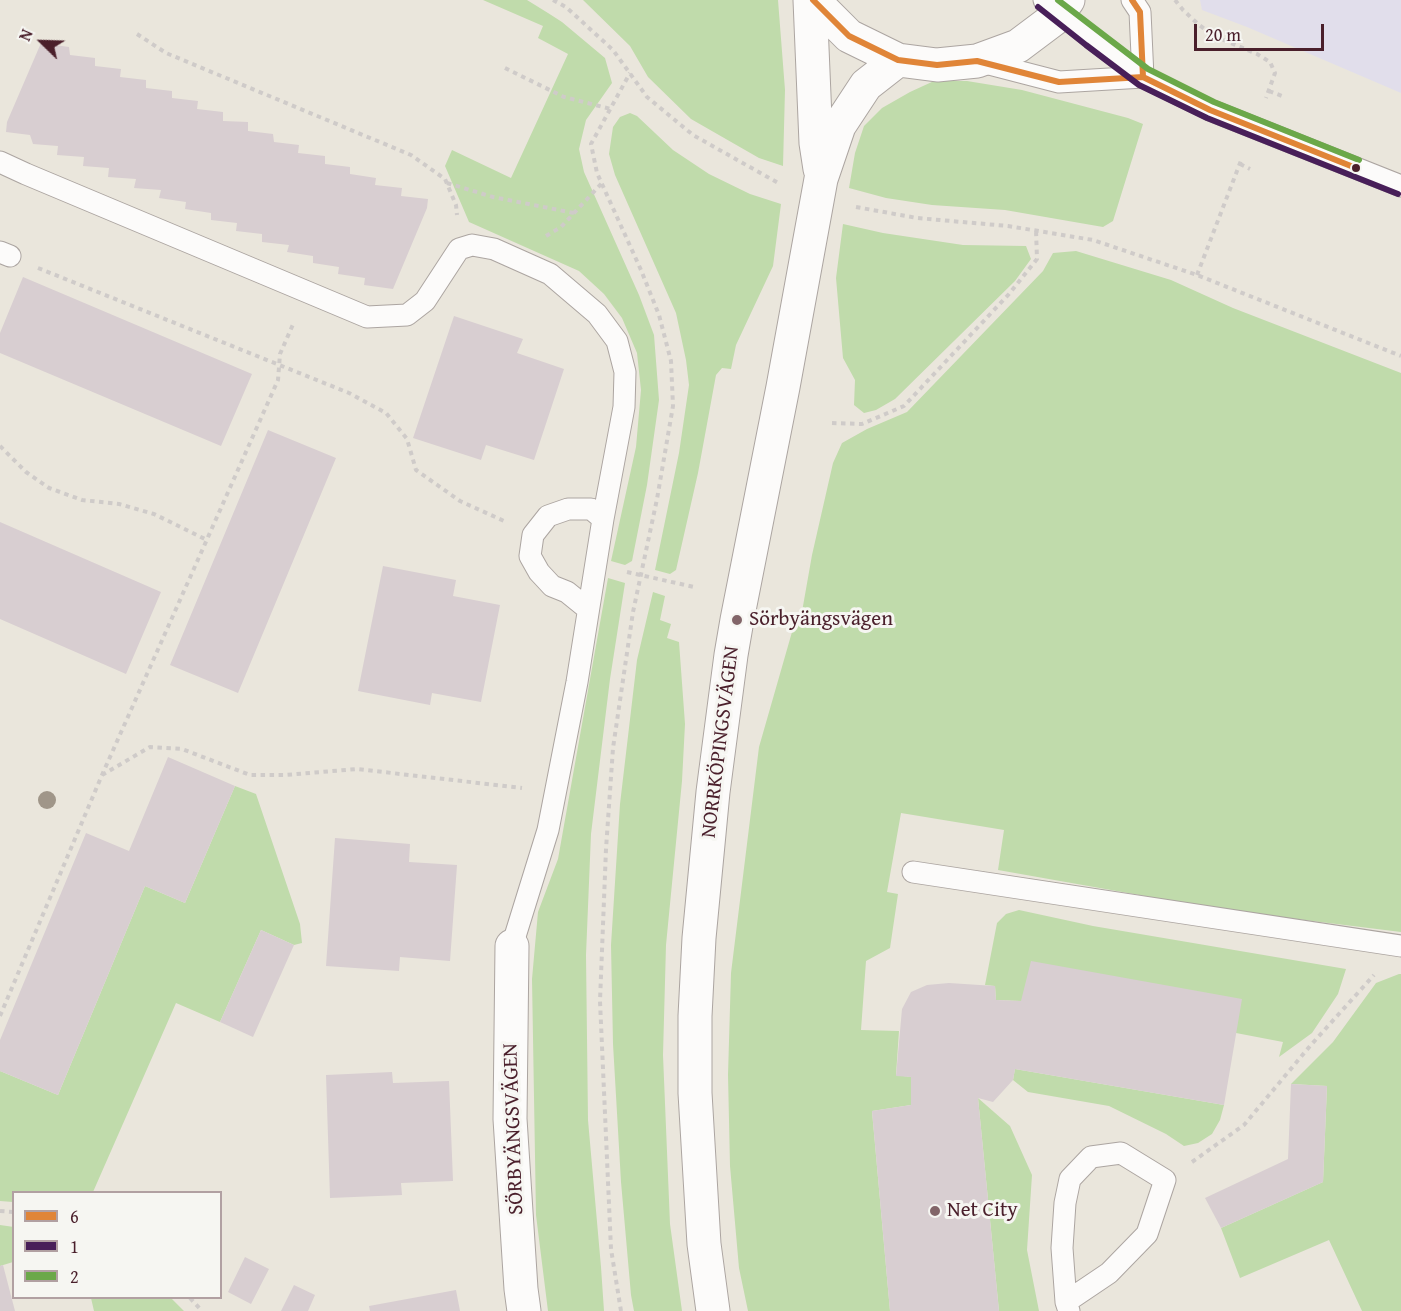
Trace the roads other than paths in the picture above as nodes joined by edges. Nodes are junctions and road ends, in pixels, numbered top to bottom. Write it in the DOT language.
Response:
graph roads {
  1 [pos="812,0"];
  2 [pos="1132,0"];
  3 [pos="1057,4"];
  4 [pos="898,60"];
  5 [pos="977,61"];
  6 [pos="1143,77"];
  7 [pos="0,162"];
  8 [pos="821,179"];
  9 [pos="1401,186"];
  10 [pos="603,519"];
  11 [pos="588,609"];
  12 [pos="913,872"];
  13 [pos="1401,945"];
  14 [pos="512,946"];
  15 [pos="1068,1306"];
  16 [pos="524,1311"];
  17 [pos="713,1311"];
  1 -- 4 [label="main road"];
  1 -- 8 [label="main road, NORRKÖPINGSVÄGEN"];
  2 -- 6 [label="lane"];
  3 -- 5 [label="main road"];
  3 -- 6 [label="lane"];
  4 -- 5 [label="main road"];
  4 -- 8 [label="main road, NORRKÖPINGSVÄGEN"];
  5 -- 6 [label="lane"];
  6 -- 9 [label="lane"];
  7 -- 10 [label="lane"];
  8 -- 17 [label="main road, NORRKÖPINGSVÄGEN"];
  10 -- 11 [label="lane"];
  10 -- 11 [label="lane"];
  11 -- 14 [label="lane"];
  12 -- 13 [label="lane"];
  14 -- 16 [label="main road, SÖRBYÄNGSVÄGEN"];
  15 -- 15 [label="lane"];
}
